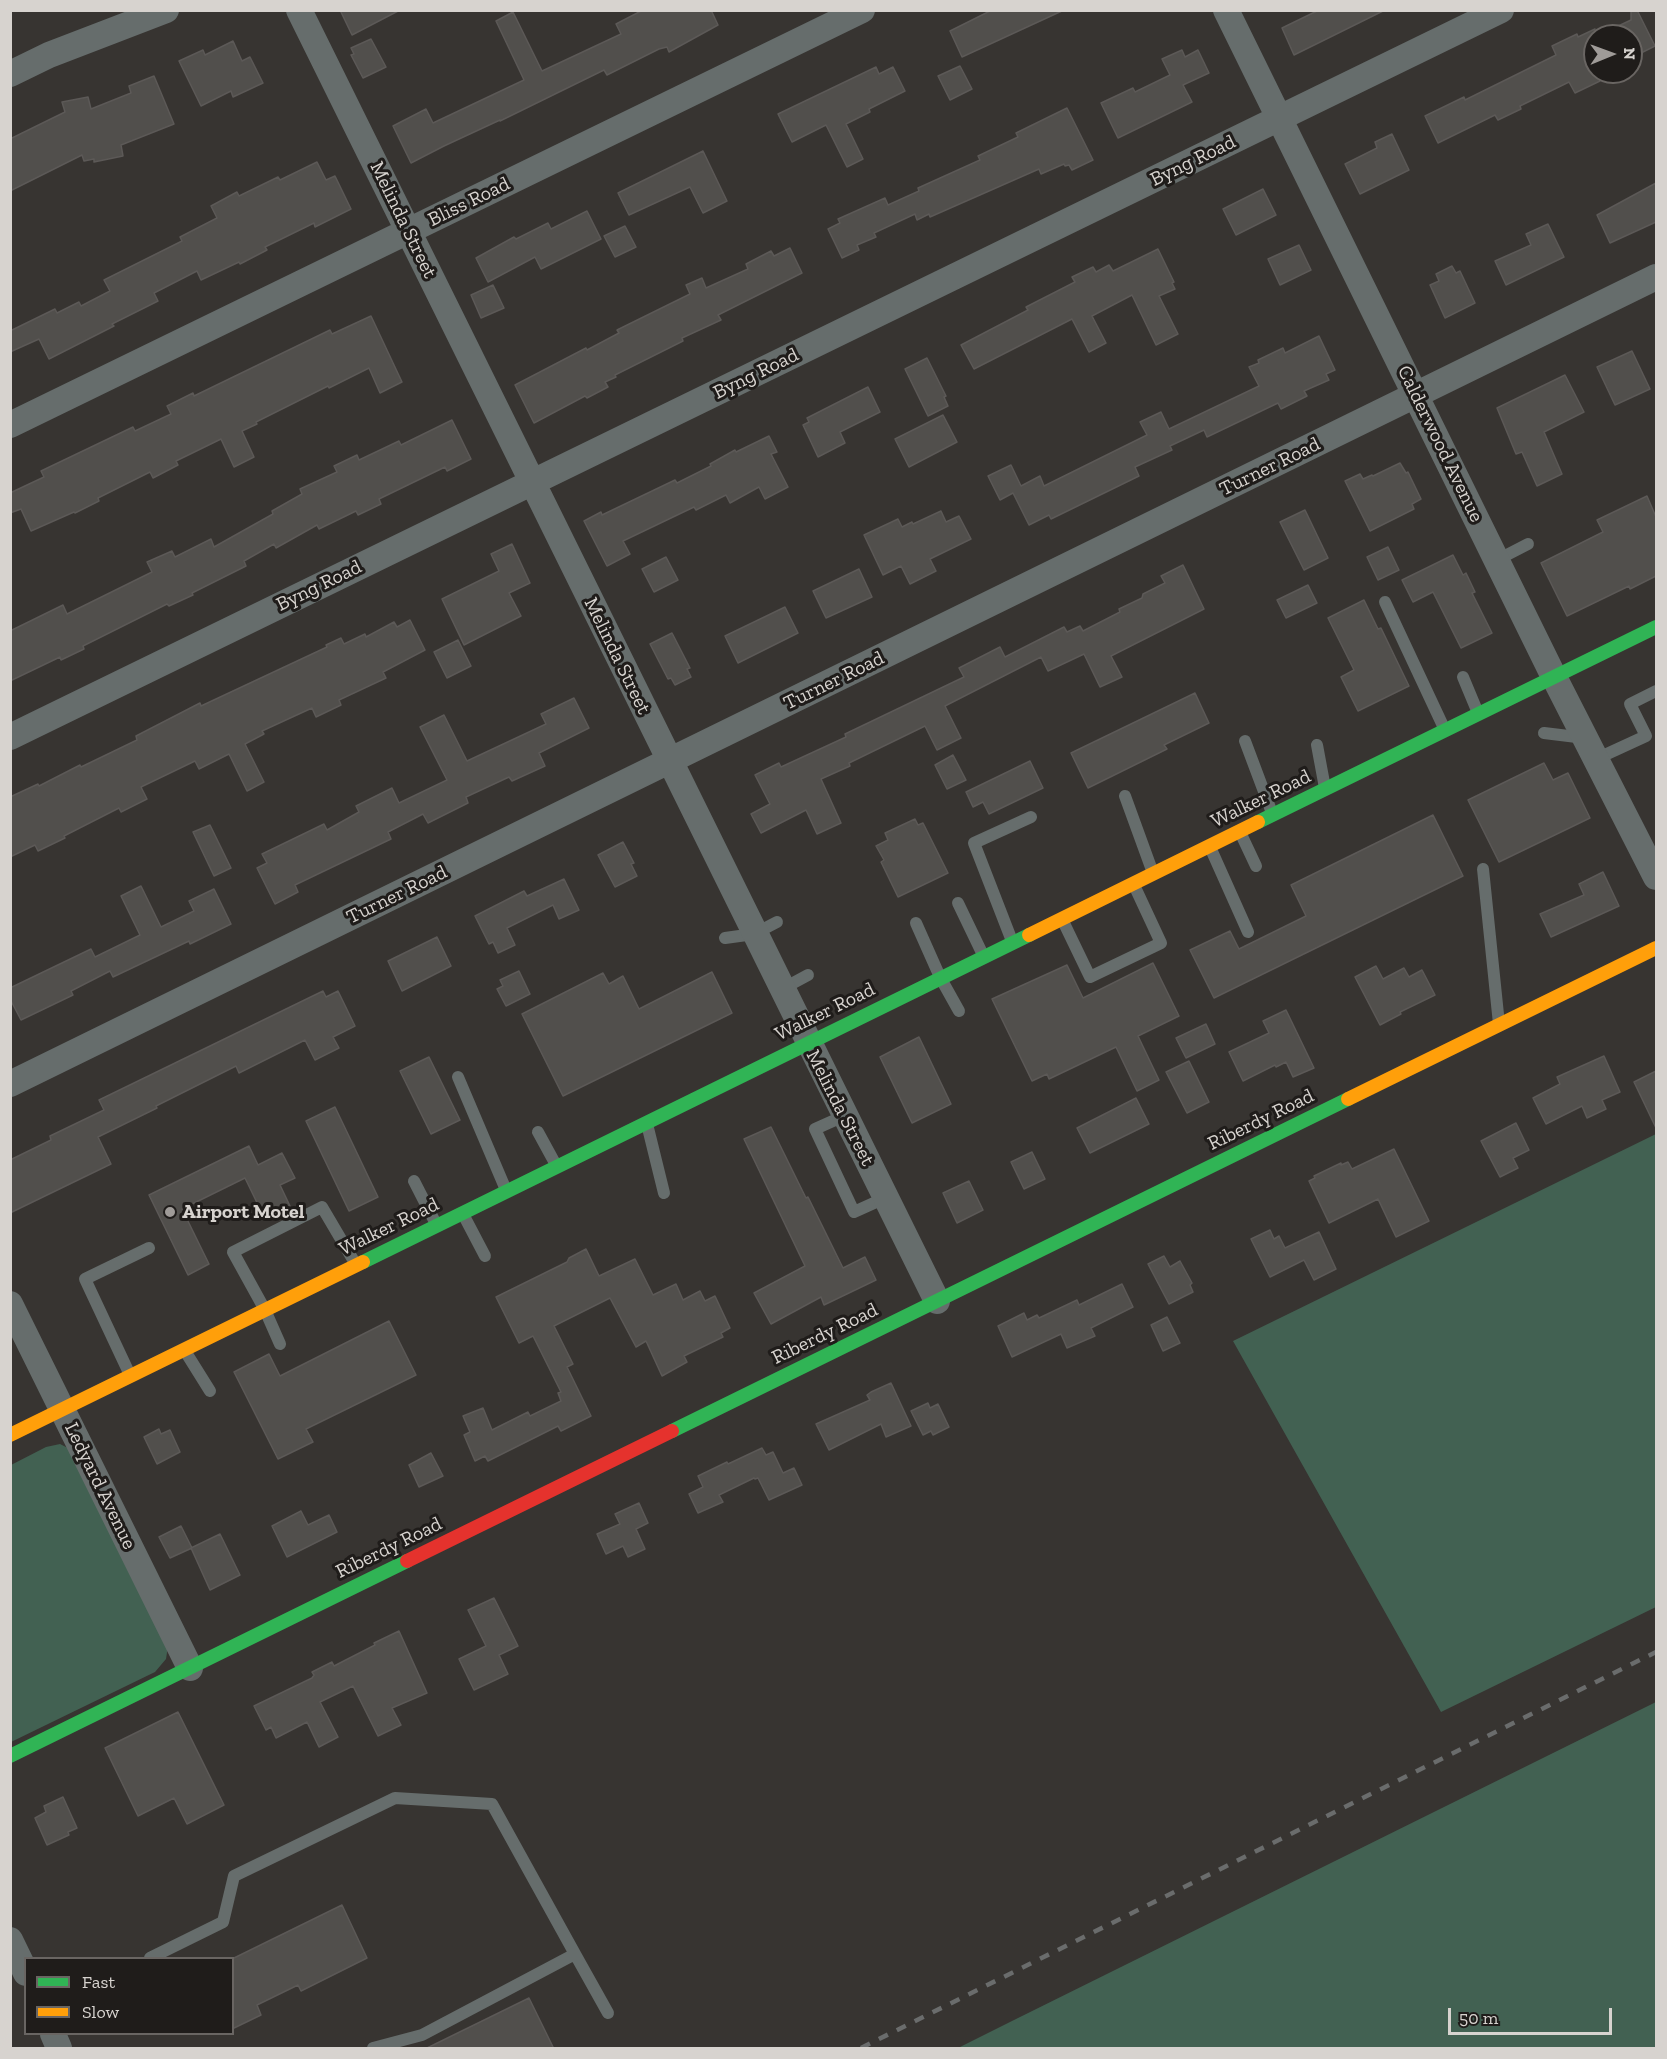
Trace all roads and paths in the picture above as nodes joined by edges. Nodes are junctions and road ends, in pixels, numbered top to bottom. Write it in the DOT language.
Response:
graph roads {
  1 [pos="166,10"];
  2 [pos="299,10"];
  3 [pos="862,10"];
  4 [pos="1226,10"];
  5 [pos="1501,10"];
  6 [pos="10,74"];
  7 [pos="1279,119"];
  8 [pos="408,231"];
  9 [pos="1656,277"];
  10 [pos="1416,395"];
  11 [pos="10,425"];
  12 [pos="532,483"];
  13 [pos="1528,544"];
  14 [pos="1497,560"];
  15 [pos="1385,602"];
  16 [pos="1656,627"];
  17 [pos="1463,677"];
  18 [pos="1554,677"];
  19 [pos="1656,691"];
  20 [pos="1479,714"];
  21 [pos="1445,730"];
  22 [pos="1544,733"];
  23 [pos="10,737"];
  24 [pos="1245,741"];
  25 [pos="1317,745"];
  26 [pos="1591,748"];
  27 [pos="669,761"];
  28 [pos="1325,789"];
  29 [pos="1125,795"];
  30 [pos="1272,815"];
  31 [pos="1031,817"];
  32 [pos="1240,831"];
  33 [pos="1209,846"];
  34 [pos="1256,866"];
  35 [pos="1483,869"];
  36 [pos="1153,873"];
  37 [pos="1656,877"];
  38 [pos="1133,883"];
  39 [pos="958,903"];
  40 [pos="1062,918"];
  41 [pos="777,922"];
  42 [pos="916,923"];
  43 [pos="1248,932"];
  44 [pos="754,934"];
  45 [pos="725,938"];
  46 [pos="1013,942"];
  47 [pos="1656,948"];
  48 [pos="984,956"];
  49 [pos="808,975"];
  50 [pos="940,977"];
  51 [pos="782,989"];
  52 [pos="959,1011"];
  53 [pos="1500,1025"];
  54 [pos="807,1042"];
  55 [pos="458,1077"];
  56 [pos="10,1084"];
  57 [pos="844,1116"];
  58 [pos="647,1122"];
  59 [pos="538,1132"];
  60 [pos="556,1166"];
  61 [pos="414,1181"];
  62 [pos="506,1191"];
  63 [pos="664,1193"];
  64 [pos="885,1198"];
  65 [pos="462,1213"];
  66 [pos="437,1225"];
  67 [pos="148,1248"];
  68 [pos="485,1256"];
  69 [pos="356,1265"];
  70 [pos="937,1301"];
  71 [pos="265,1310"];
  72 [pos="14,1318"];
  73 [pos="280,1344"];
  74 [pos="185,1350"];
  75 [pos="130,1376"];
  76 [pos="210,1391"];
  77 [pos="62,1409"];
  78 [pos="10,1435"];
  79 [pos="190,1668"];
  80 [pos="10,1756"];
  81 [pos="10,1940"];
  82 [pos="575,1954"];
  83 [pos="154,1957"];
  84 [pos="24,1969"];
  85 [pos="608,2013"];
  86 [pos="52,2035"];
  87 [pos="59,2049"];
  88 [pos="373,2049"];
  1 -- 6 [label="street"];
  2 -- 8 [label="street, Melinda Street"];
  3 -- 8 [label="street, Bliss Road"];
  4 -- 7 [label="street, Calderwood Avenue"];
  5 -- 7 [label="street, Byng Road"];
  7 -- 10 [label="street, Calderwood Avenue"];
  7 -- 12 [label="street, Byng Road"];
  8 -- 11 [label="street, Bliss Road"];
  8 -- 12 [label="street, Melinda Street"];
  9 -- 10 [label="street, Turner Road"];
  10 -- 14 [label="street, Calderwood Avenue"];
  10 -- 27 [label="street, Turner Road"];
  12 -- 23 [label="street, Byng Road"];
  12 -- 27 [label="street, Melinda Street"];
  13 -- 14 [label="lane"];
  14 -- 18 [label="street, Calderwood Avenue"];
  15 -- 21 [label="lane"];
  16 -- 18 [label="main road, Walker Road"];
  17 -- 20 [label="lane"];
  18 -- 20 [label="main road, Walker Road"];
  18 -- 26 [label="street, Calderwood Avenue"];
  19 -- 26 [label="lane"];
  20 -- 21 [label="main road, Walker Road"];
  21 -- 28 [label="main road, Walker Road"];
  22 -- 26 [label="lane"];
  24 -- 30 [label="lane"];
  25 -- 28 [label="lane"];
  26 -- 37 [label="street, Calderwood Avenue"];
  27 -- 44 [label="street, Melinda Street"];
  27 -- 56 [label="street, Turner Road"];
  28 -- 30 [label="main road, Walker Road"];
  29 -- 36 [label="lane"];
  30 -- 32 [label="main road, Walker Road"];
  31 -- 46 [label="lane"];
  32 -- 33 [label="main road, Walker Road"];
  32 -- 34 [label="lane"];
  33 -- 36 [label="main road, Walker Road"];
  33 -- 43 [label="lane"];
  35 -- 53 [label="lane"];
  36 -- 38 [label="main road, Walker Road"];
  38 -- 40 [label="main road, Walker Road"];
  38 -- 40 [label="lane"];
  39 -- 48 [label="lane"];
  40 -- 46 [label="main road, Walker Road"];
  41 -- 44 [label="lane"];
  42 -- 50 [label="lane"];
  44 -- 45 [label="lane"];
  44 -- 51 [label="street, Melinda Street"];
  46 -- 48 [label="main road, Walker Road"];
  47 -- 53 [label="main road, Riberdy Road"];
  48 -- 50 [label="main road, Walker Road"];
  49 -- 51 [label="lane"];
  50 -- 52 [label="lane"];
  50 -- 54 [label="main road, Walker Road"];
  51 -- 54 [label="street, Melinda Street"];
  53 -- 70 [label="main road, Riberdy Road"];
  54 -- 57 [label="street, Melinda Street"];
  54 -- 58 [label="main road, Walker Road"];
  55 -- 62 [label="lane"];
  57 -- 64 [label="street, Melinda Street"];
  57 -- 64 [label="lane"];
  58 -- 60 [label="main road, Walker Road"];
  58 -- 63 [label="lane"];
  59 -- 60 [label="lane"];
  60 -- 62 [label="main road, Walker Road"];
  61 -- 66 [label="lane"];
  62 -- 65 [label="main road, Walker Road"];
  64 -- 70 [label="street, Melinda Street"];
  65 -- 66 [label="main road, Walker Road"];
  65 -- 68 [label="lane"];
  66 -- 69 [label="main road, Walker Road"];
  67 -- 75 [label="lane"];
  69 -- 71 [label="main road, Walker Road"];
  69 -- 71 [label="lane"];
  70 -- 79 [label="main road, Riberdy Road"];
  71 -- 73 [label="lane"];
  71 -- 74 [label="main road, Walker Road"];
  72 -- 77 [label="street, Ledyard Avenue"];
  74 -- 75 [label="main road, Walker Road"];
  74 -- 76 [label="lane"];
  75 -- 77 [label="main road, Walker Road"];
  77 -- 78 [label="main road, Walker Road"];
  77 -- 79 [label="street, Ledyard Avenue"];
  79 -- 80 [label="main road, Riberdy Road"];
  81 -- 84 [label="street"];
  82 -- 83 [label="lane"];
  82 -- 85 [label="lane"];
  82 -- 88 [label="lane"];
  86 -- 87 [label="street"];
}
